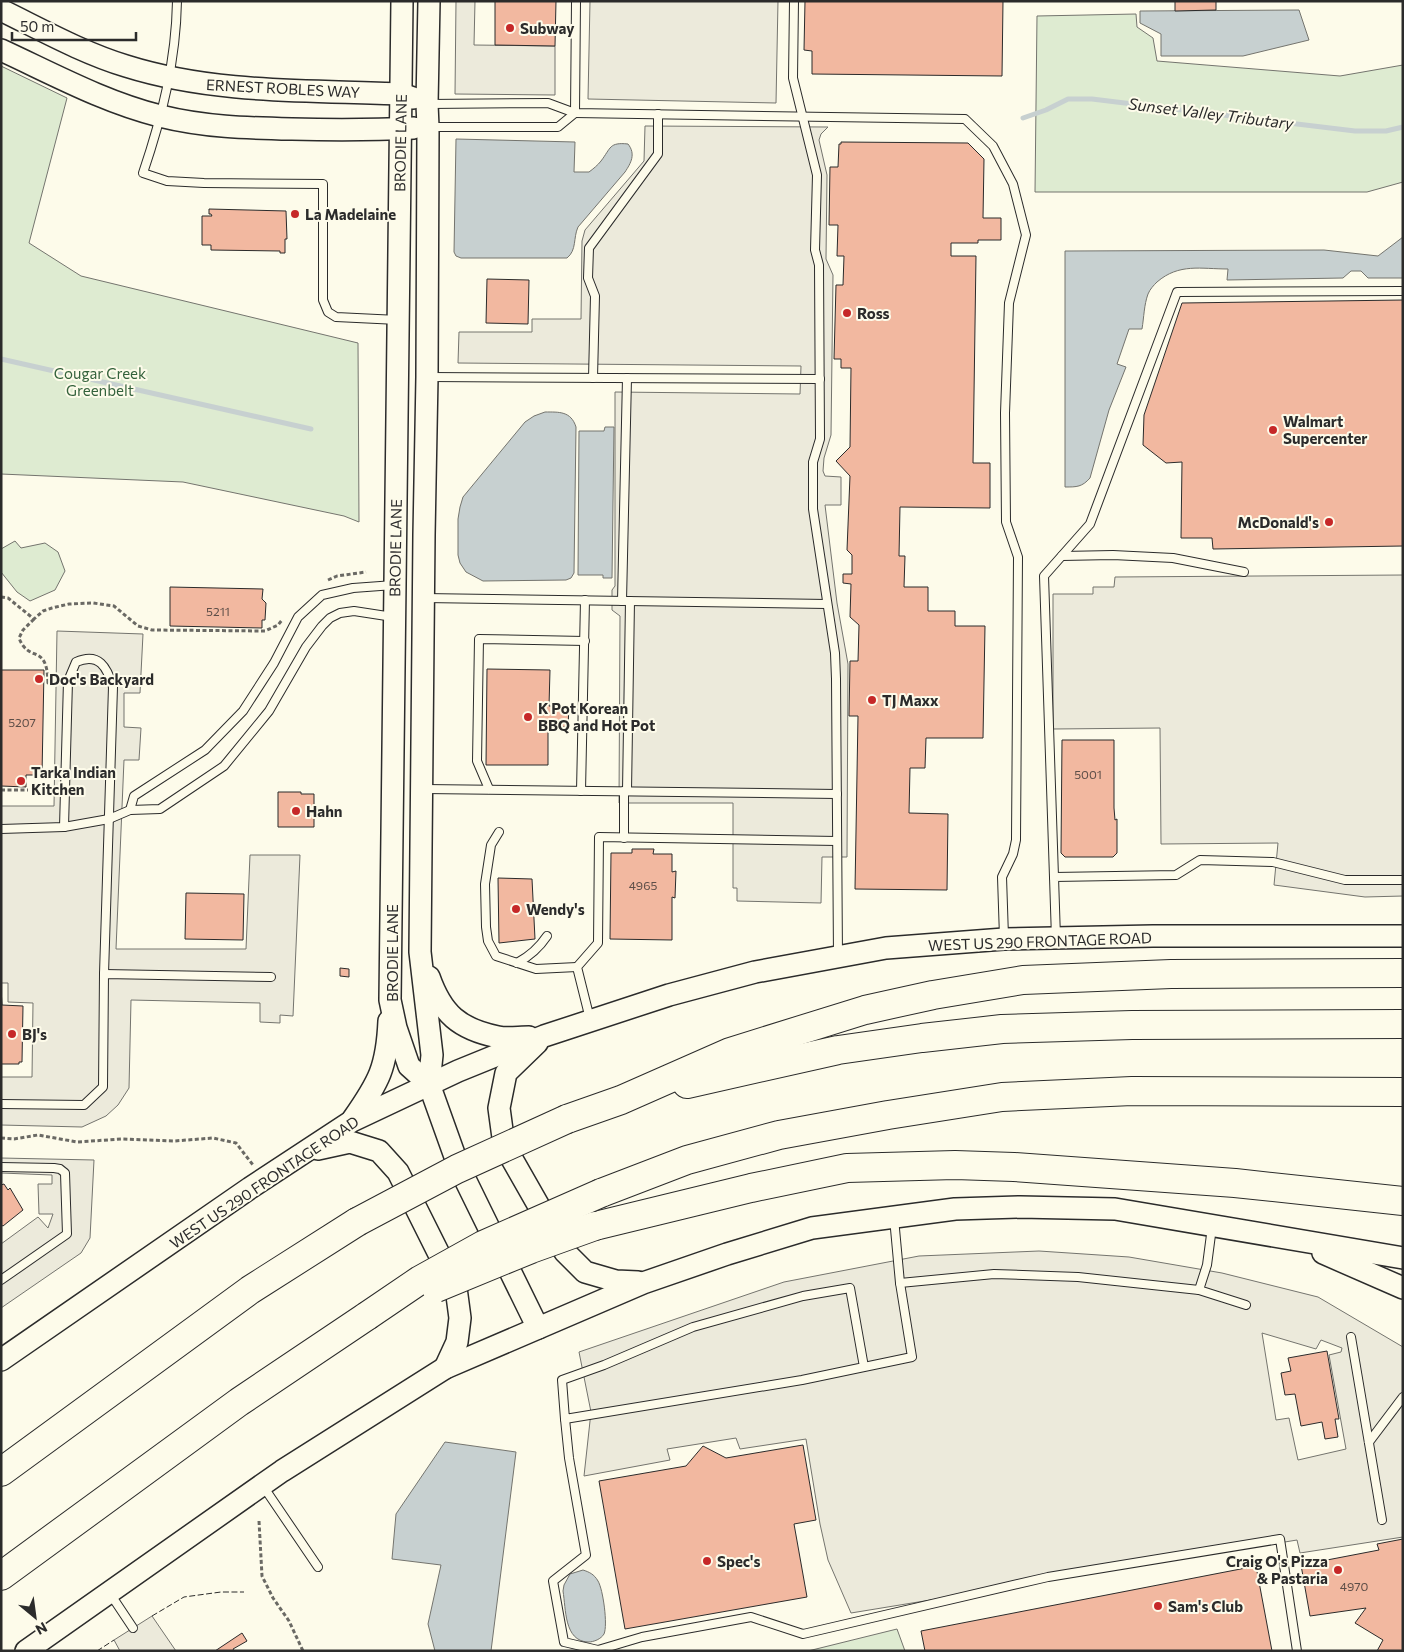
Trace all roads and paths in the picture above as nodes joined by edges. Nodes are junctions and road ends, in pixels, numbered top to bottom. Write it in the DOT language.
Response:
graph roads {
  1 [pos="177,1"];
  2 [pos="402,1"];
  3 [pos="429,1"];
  4 [pos="576,1"];
  5 [pos="794,1"];
  6 [pos="1,10"];
  7 [pos="1,50"];
  8 [pos="170,78"];
  9 [pos="401,94"];
  10 [pos="427,104"];
  11 [pos="575,113"];
  12 [pos="658,114"];
  13 [pos="160,116"];
  14 [pos="803,116"];
  15 [pos="428,127"];
  16 [pos="400,129"];
  17 [pos="1403,291"];
  18 [pos="398,320"];
  19 [pos="427,377"];
  20 [pos="593,378"];
  21 [pos="627,378"];
  22 [pos="820,380"];
  23 [pos="396,473"];
  24 [pos="1062,556"];
  25 [pos="366,572"];
  26 [pos="1244,572"];
  27 [pos="321,583"];
  28 [pos="395,585"];
  29 [pos="1,597"];
  30 [pos="423,598"];
  31 [pos="586,600"];
  32 [pos="626,601"];
  33 [pos="827,604"];
  34 [pos="283,617"];
  35 [pos="395,618"];
  36 [pos="34,619"];
  37 [pos="585,641"];
  38 [pos="68,681"];
  39 [pos="421,789"];
  40 [pos="489,789"];
  41 [pos="1,790"];
  42 [pos="28,790"];
  43 [pos="581,791"];
  44 [pos="625,792"];
  45 [pos="837,794"];
  46 [pos="130,810"];
  47 [pos="109,820"];
  48 [pos="64,827"];
  49 [pos="1,829"];
  50 [pos="499,832"];
  51 [pos="624,838"];
  52 [pos="837,841"];
  53 [pos="1054,877"];
  54 [pos="1403,880"];
  55 [pos="548,936"];
  56 [pos="1403,936"];
  57 [pos="1056,938"];
  58 [pos="1004,939"];
  59 [pos="420,952"];
  60 [pos="838,957"];
  61 [pos="517,963"];
  62 [pos="577,966"];
  63 [pos="1403,973"];
  64 [pos="104,974"];
  65 [pos="270,977"];
  66 [pos="390,1000"];
  67 [pos="591,1021"];
  68 [pos="1403,1024"];
  69 [pos="544,1036"];
  70 [pos="429,1084"];
  71 [pos="1403,1092"];
  72 [pos="621,1100"];
  73 [pos="1,1104"];
  74 [pos="352,1121"];
  75 [pos="1,1138"];
  76 [pos="303,1153"];
  77 [pos="254,1166"];
  78 [pos="1,1167"];
  79 [pos="1403,1201"];
  80 [pos="894,1216"];
  81 [pos="1212,1225"];
  82 [pos="1288,1238"];
  83 [pos="1403,1258"];
  84 [pos="1,1280"];
  85 [pos="643,1282"];
  86 [pos="900,1282"];
  87 [pos="1403,1288"];
  88 [pos="1199,1290"];
  89 [pos="1246,1305"];
  90 [pos="367,1316"];
  91 [pos="538,1328"];
  92 [pos="1351,1337"];
  93 [pos="1,1360"];
  94 [pos="864,1367"];
  95 [pos="445,1368"];
  96 [pos="1403,1397"];
  97 [pos="565,1419"];
  98 [pos="56,1432"];
  99 [pos="1369,1442"];
  100 [pos="1,1462"];
  101 [pos="1,1472"];
  102 [pos="263,1485"];
  103 [pos="1382,1520"];
  104 [pos="259,1521"];
  105 [pos="318,1567"];
  106 [pos="1,1576"];
  107 [pos="109,1593"];
  108 [pos="133,1628"];
  109 [pos="26,1651"];
  110 [pos="303,1651"];
  111 [pos="1297,1651"];
  1 -- 8 [label="lane"];
  2 -- 9 [label="main road, BRODIE LANE"];
  3 -- 10 [label="main road, BRODIE LANE"];
  4 -- 11 [label="lane"];
  5 -- 14 [label="lane"];
  6 -- 8 [label="main road, ERNEST ROBLES WAY"];
  7 -- 13 [label="main road"];
  8 -- 9 [label="main road, ERNEST ROBLES WAY"];
  8 -- 13 [label="lane"];
  9 -- 10 [label="main road, ERNEST ROBLES WAY"];
  9 -- 16 [label="main road, BRODIE LANE"];
  10 -- 11 [label="lane"];
  10 -- 15 [label="main road, BRODIE LANE"];
  11 -- 12 [label="lane"];
  11 -- 15 [label="lane"];
  12 -- 14 [label="lane"];
  12 -- 20 [label="lane"];
  13 -- 16 [label="main road"];
  13 -- 18 [label="lane"];
  14 -- 22 [label="lane"];
  14 -- 58 [label="lane"];
  15 -- 16 [label="main road"];
  15 -- 19 [label="main road, BRODIE LANE"];
  16 -- 18 [label="main road, BRODIE LANE"];
  17 -- 24 [label="lane"];
  18 -- 23 [label="main road, BRODIE LANE"];
  19 -- 20 [label="lane"];
  19 -- 30 [label="main road, BRODIE LANE"];
  20 -- 21 [label="lane"];
  21 -- 22 [label="lane"];
  21 -- 32 [label="lane"];
  22 -- 33 [label="lane"];
  23 -- 28 [label="main road, BRODIE LANE"];
  23 -- 30 [label="main road"];
  24 -- 26 [label="lane"];
  24 -- 53 [label="lane"];
  25 -- 27 [label="path"];
  28 -- 35 [label="main road, BRODIE LANE"];
  28 -- 46 [label="lane"];
  29 -- 36 [label="path"];
  30 -- 31 [label="lane"];
  30 -- 39 [label="main road, BRODIE LANE"];
  31 -- 32 [label="lane"];
  31 -- 37 [label="lane"];
  32 -- 33 [label="lane"];
  32 -- 44 [label="lane"];
  33 -- 45 [label="lane"];
  34 -- 36 [label="path"];
  35 -- 46 [label="lane"];
  35 -- 66 [label="main road, BRODIE LANE"];
  36 -- 38 [label="path"];
  37 -- 40 [label="lane"];
  37 -- 43 [label="lane"];
  38 -- 47 [label="lane"];
  38 -- 48 [label="lane"];
  39 -- 40 [label="lane"];
  39 -- 59 [label="main road, BRODIE LANE"];
  40 -- 43 [label="lane"];
  41 -- 42 [label="path"];
  43 -- 44 [label="lane"];
  44 -- 45 [label="lane"];
  44 -- 51 [label="lane"];
  45 -- 52 [label="lane"];
  46 -- 47 [label="lane"];
  47 -- 48 [label="lane"];
  47 -- 64 [label="lane"];
  48 -- 49 [label="lane"];
  50 -- 61 [label="lane"];
  51 -- 52 [label="lane"];
  51 -- 62 [label="lane"];
  52 -- 60 [label="lane"];
  53 -- 54 [label="lane"];
  53 -- 57 [label="lane"];
  55 -- 61 [label="lane"];
  56 -- 57 [label="main road, WEST US 290 FRONTAGE ROAD"];
  57 -- 58 [label="main road, WEST US 290 FRONTAGE ROAD"];
  58 -- 60 [label="main road, WEST US 290 FRONTAGE ROAD"];
  59 -- 69 [label="main road"];
  59 -- 70 [label="main road, BRODIE LANE"];
  60 -- 67 [label="main road, WEST US 290 FRONTAGE ROAD"];
  61 -- 62 [label="lane"];
  62 -- 67 [label="lane"];
  63 -- 72 [label="highway"];
  64 -- 65 [label="lane"];
  64 -- 73 [label="lane"];
  66 -- 70 [label="main road, BRODIE LANE"];
  66 -- 74 [label="main road"];
  67 -- 69 [label="main road, WEST US 290 FRONTAGE ROAD"];
  68 -- 72 [label="highway"];
  69 -- 70 [label="main road, WEST US 290 FRONTAGE ROAD"];
  69 -- 85 [label="main road"];
  70 -- 74 [label="main road, WEST US 290 FRONTAGE ROAD"];
  70 -- 91 [label="main road, BRODIE LANE"];
  71 -- 90 [label="highway, bridge"];
  72 -- 98 [label="highway, bridge"];
  74 -- 76 [label="main road, WEST US 290 FRONTAGE ROAD"];
  75 -- 77 [label="path"];
  76 -- 93 [label="main road, WEST US 290 FRONTAGE ROAD"];
  76 -- 95 [label="main road"];
  78 -- 84 [label="lane"];
  79 -- 90 [label="highway, bridge"];
  80 -- 81 [label="main road"];
  80 -- 85 [label="main road"];
  80 -- 86 [label="lane"];
  81 -- 82 [label="main road"];
  81 -- 88 [label="lane"];
  82 -- 83 [label="main road"];
  82 -- 87 [label="main road"];
  85 -- 91 [label="main road"];
  86 -- 88 [label="lane"];
  86 -- 94 [label="lane"];
  88 -- 89 [label="lane"];
  90 -- 106 [label="highway"];
  91 -- 95 [label="main road"];
  92 -- 99 [label="lane"];
  94 -- 97 [label="lane"];
  94 -- 97 [label="lane"];
  95 -- 102 [label="main road"];
  96 -- 99 [label="lane"];
  97 -- 111 [label="lane"];
  98 -- 100 [label="highway"];
  98 -- 101 [label="highway"];
  99 -- 103 [label="lane"];
  102 -- 105 [label="lane"];
  102 -- 107 [label="main road"];
  104 -- 110 [label="path"];
  107 -- 108 [label="lane"];
  107 -- 109 [label="main road"];
}
